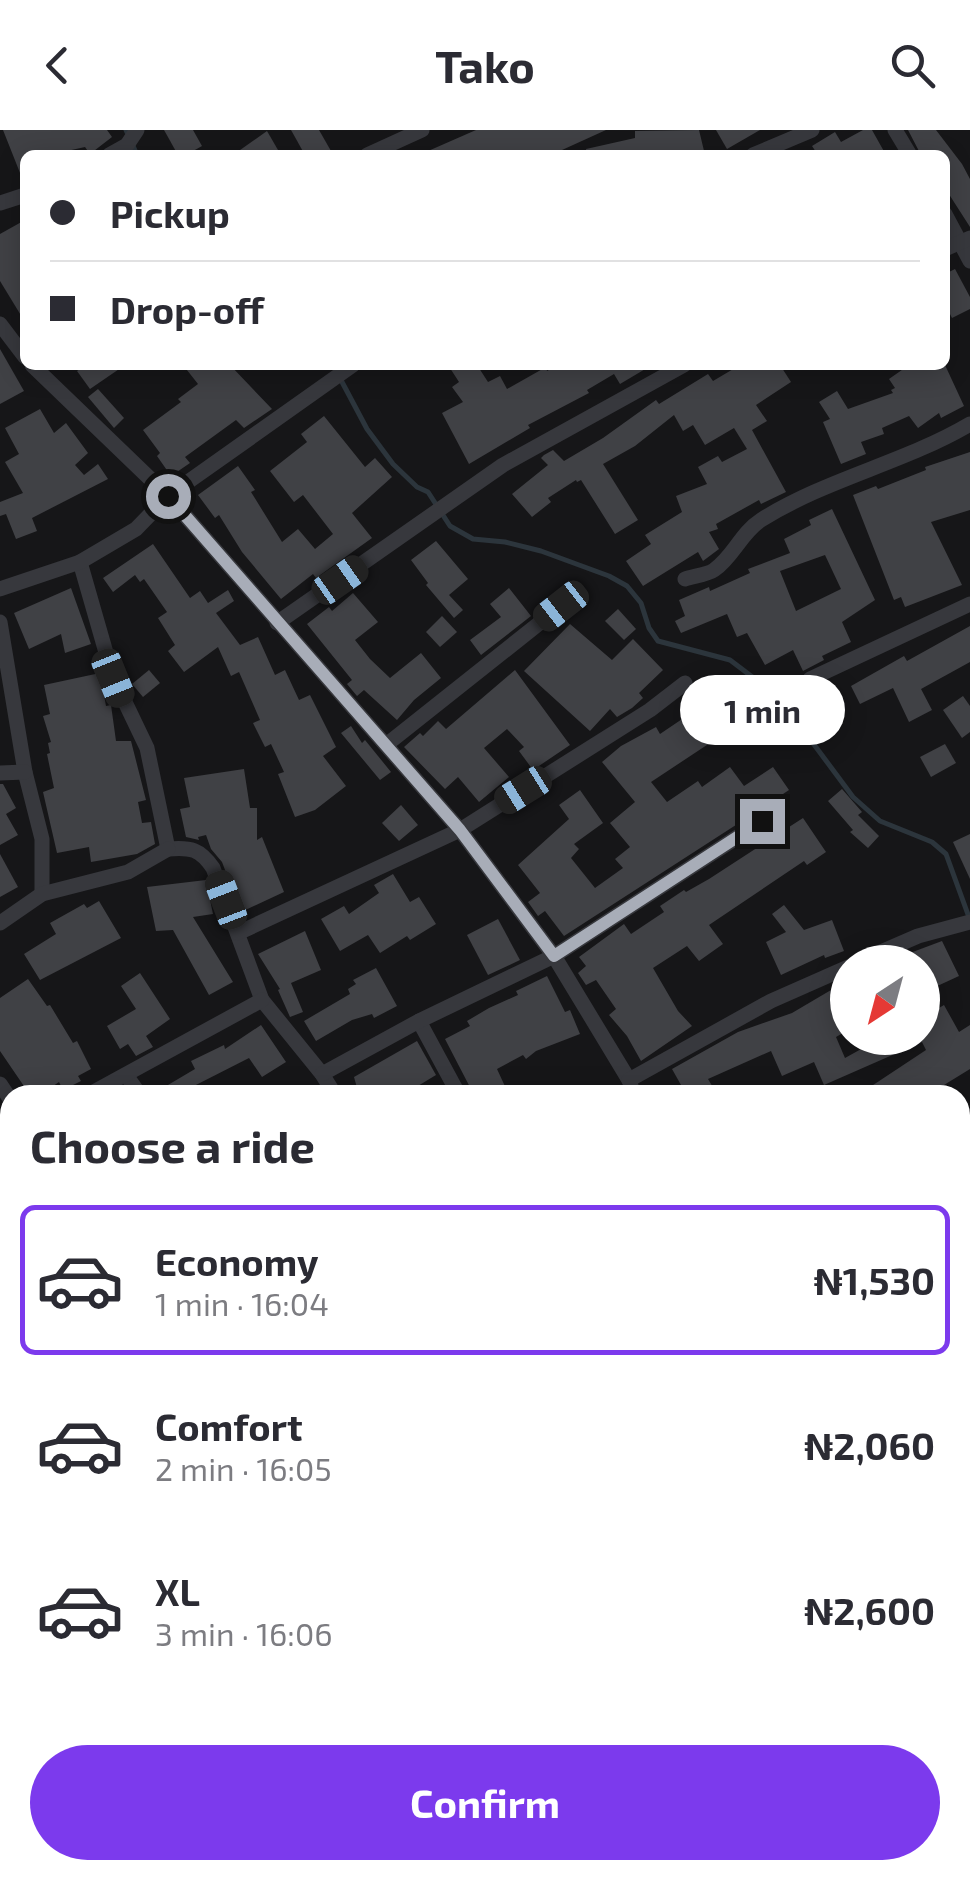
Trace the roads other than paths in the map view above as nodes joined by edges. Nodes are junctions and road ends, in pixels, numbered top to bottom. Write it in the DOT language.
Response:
graph roads {
  1 [pos="137,130"];
  2 [pos="422,130"];
  3 [pos="812,130"];
  4 [pos="118,150"];
  5 [pos="378,150"];
  6 [pos="765,150"];
  7 [pos="950,220"];
  8 [pos="966,240"];
  9 [pos="970,261"];
  10 [pos="2,330"];
  11 [pos="20,350"];
  12 [pos="37,370"];
  13 [pos="346,370"];
  14 [pos="675,370"];
  15 [pos="970,424"];
  16 [pos="168,496"];
  17 [pos="80,562"];
  18 [pos="685,579"];
  19 [pos="0,589"];
  20 [pos="970,604"];
  21 [pos="561,606"];
  22 [pos="0,622"];
  23 [pos="278,623"];
  24 [pos="810,679"];
  25 [pos="685,683"];
  26 [pos="386,745"];
  27 [pos="25,772"];
  28 [pos="0,773"];
  29 [pos="762,821"];
  30 [pos="460,830"];
  31 [pos="168,849"];
  32 [pos="42,894"];
  33 [pos="970,922"];
  34 [pos="0,923"];
  35 [pos="238,933"];
  36 [pos="897,945"];
  37 [pos="554,956"];
  38 [pos="830,975"];
  39 [pos="262,1000"];
  40 [pos="419,1022"];
  41 [pos="322,1074"];
  42 [pos="126,1075"];
  43 [pos="107,1085"];
  44 [pos="133,1085"];
  45 [pos="329,1085"];
  46 [pos="454,1085"];
  47 [pos="631,1085"];
  48 [pos="635,1085"];
  1 -- 4 [label="street"];
  2 -- 5 [label="street"];
  3 -- 6 [label="street"];
  7 -- 8 [label="street"];
  8 -- 9 [label="street"];
  10 -- 11 [label="street"];
  12 -- 16 [label="street"];
  13 -- 16 [label="street"];
  14 -- 23 [label="street"];
  15 -- 18 [label="street"];
  16 -- 17 [label="street"];
  16 -- 23 [label="street"];
  17 -- 19 [label="street"];
  17 -- 31 [label="street"];
  20 -- 24 [label="street"];
  21 -- 26 [label="street"];
  22 -- 27 [label="street"];
  23 -- 26 [label="street"];
  25 -- 30 [label="street"];
  26 -- 30 [label="street"];
  27 -- 28 [label="street"];
  27 -- 32 [label="street"];
  29 -- 37 [label="street"];
  30 -- 35 [label="street"];
  30 -- 37 [label="street"];
  31 -- 32 [label="street"];
  31 -- 35 [label="street"];
  32 -- 34 [label="street"];
  33 -- 36 [label="street"];
  35 -- 39 [label="street"];
  37 -- 40 [label="street"];
  37 -- 47 [label="street"];
  38 -- 48 [label="street"];
  39 -- 41 [label="street"];
  39 -- 42 [label="street"];
  40 -- 41 [label="street"];
  40 -- 46 [label="street"];
  41 -- 45 [label="street"];
  42 -- 43 [label="street"];
  42 -- 44 [label="street"];
}
